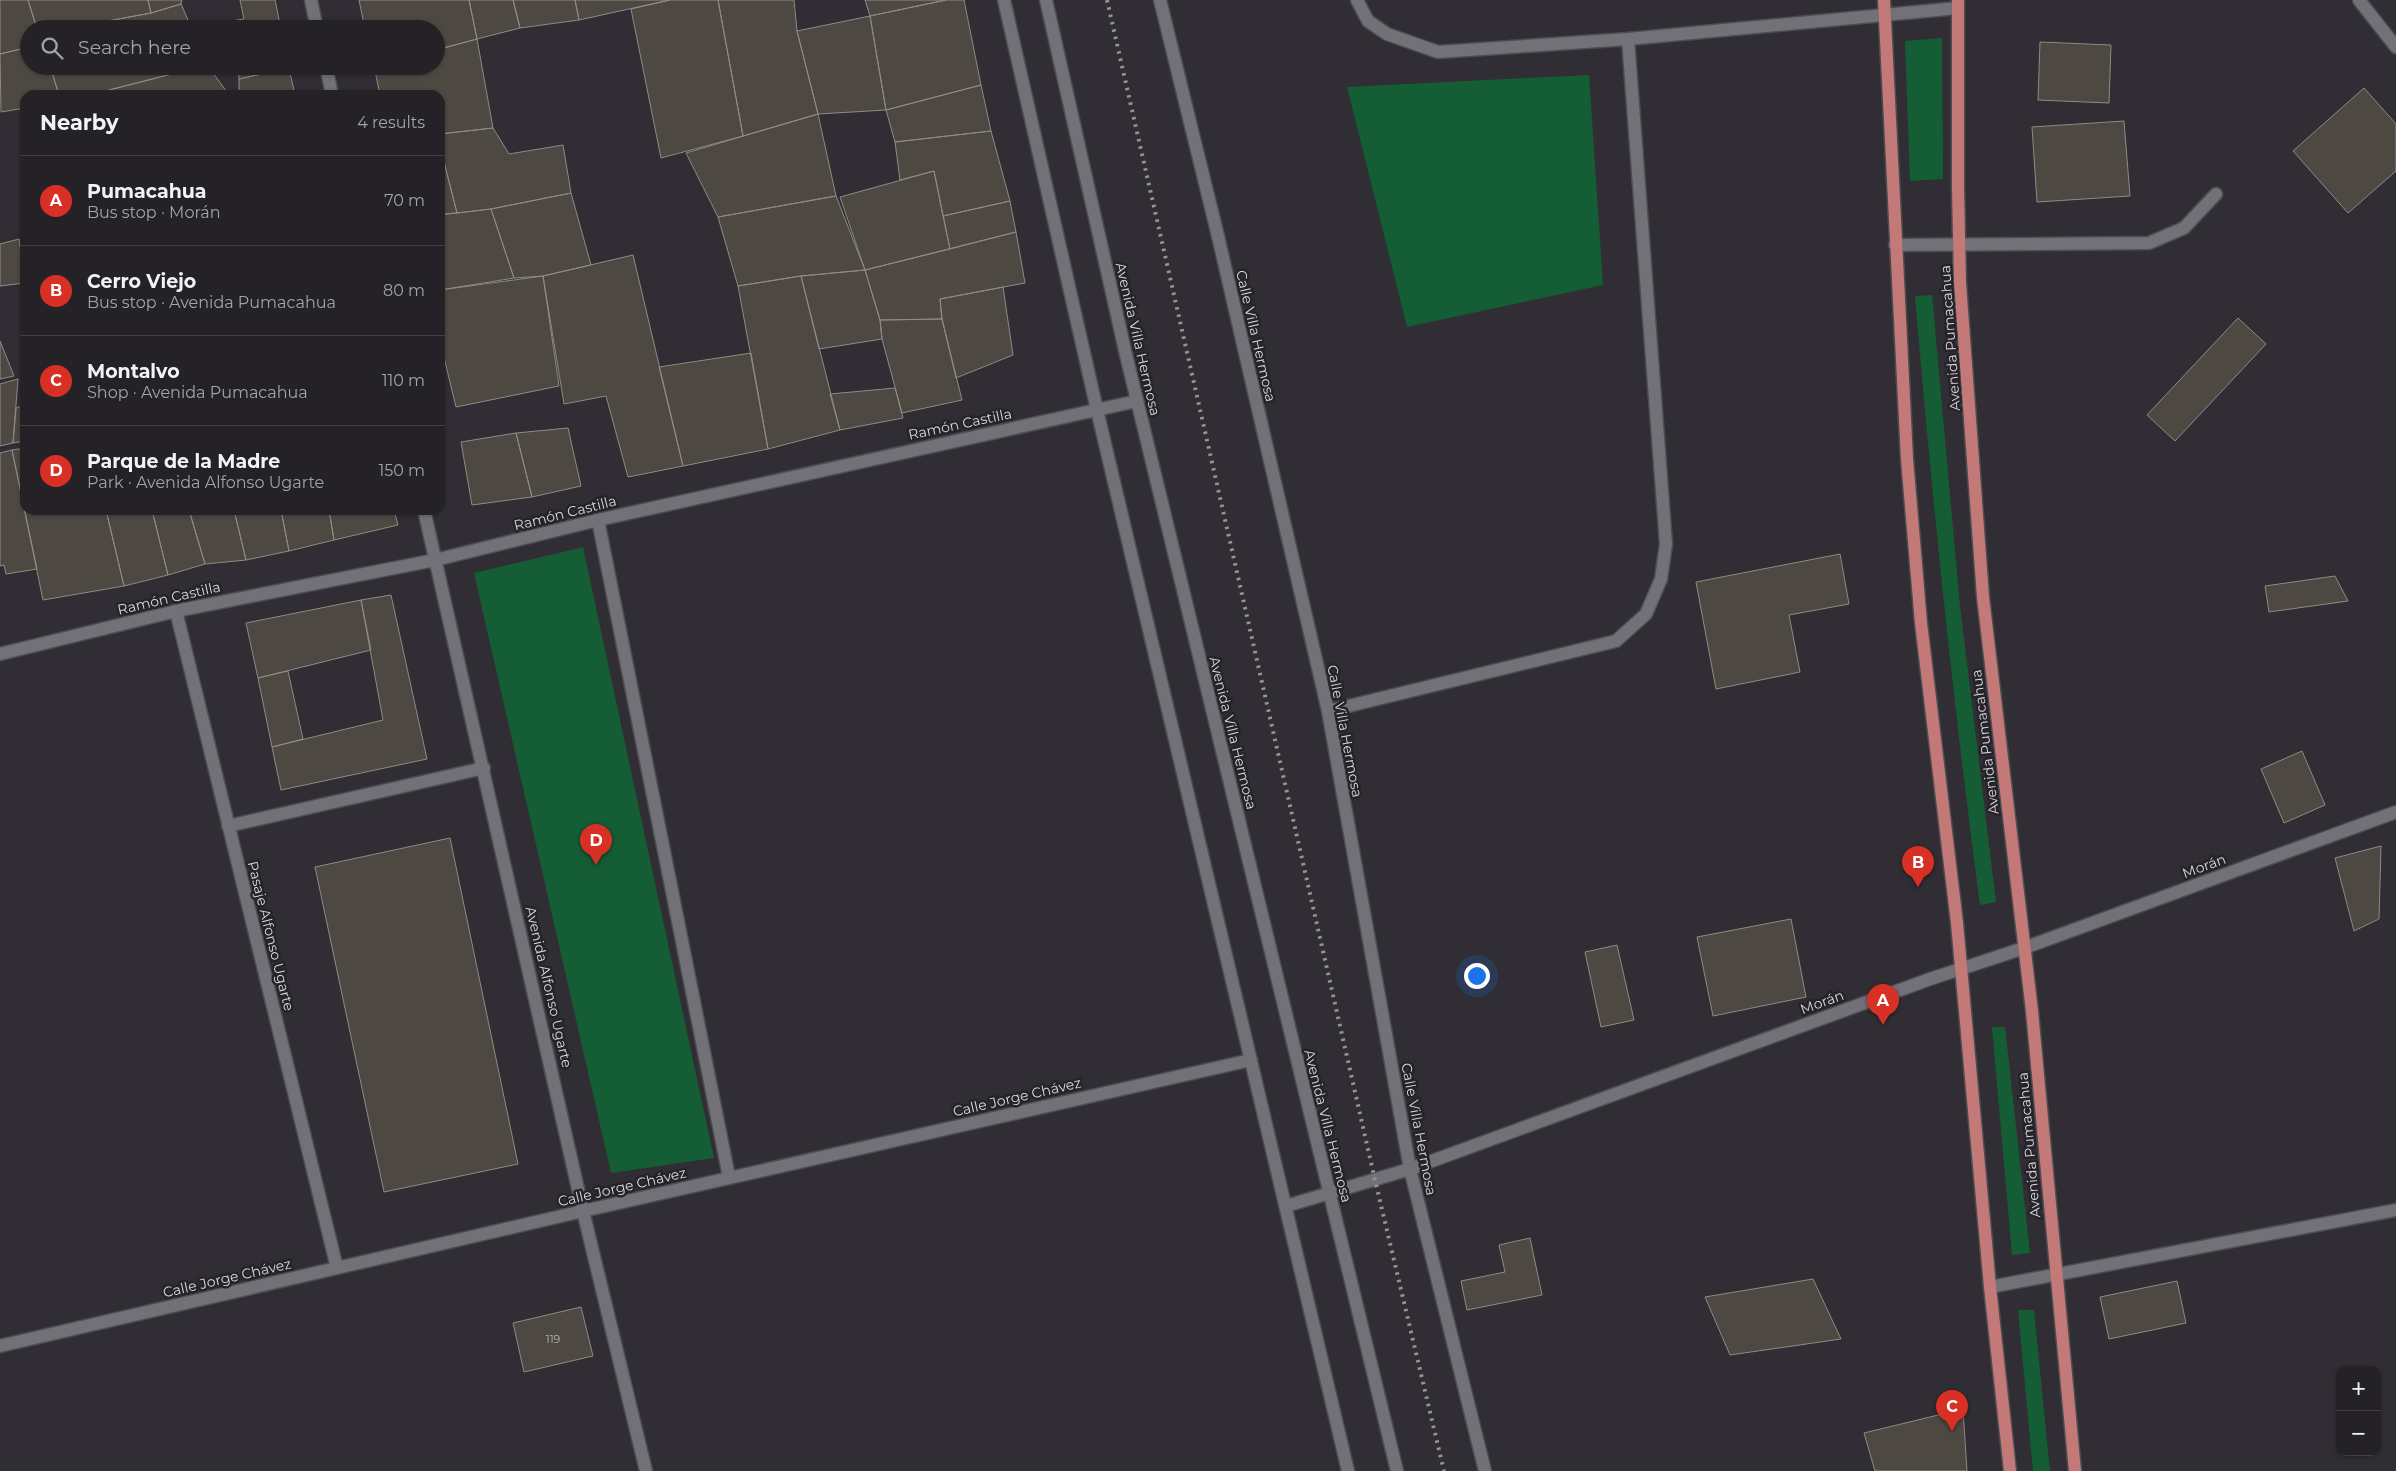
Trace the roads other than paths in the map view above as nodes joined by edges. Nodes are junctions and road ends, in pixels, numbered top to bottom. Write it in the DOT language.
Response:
graph roads {
  1 [pos="311,0"];
  2 [pos="1004,0"];
  3 [pos="1046,0"];
  4 [pos="1160,0"];
  5 [pos="1357,0"];
  6 [pos="1884,0"];
  7 [pos="2359,0"];
  8 [pos="1958,4"];
  9 [pos="1885,13"];
  10 [pos="315,20"];
  11 [pos="1628,38"];
  12 [pos="2396,47"];
  13 [pos="328,75"];
  14 [pos="331,90"];
  15 [pos="2216,194"];
  16 [pos="1895,245"];
  17 [pos="1960,245"];
  18 [pos="1137,400"];
  19 [pos="1097,410"];
  20 [pos="425,515"];
  21 [pos="598,520"];
  22 [pos="435,560"];
  23 [pos="176,611"];
  24 [pos="0,654"];
  25 [pos="1328,711"];
  26 [pos="484,768"];
  27 [pos="2396,812"];
  28 [pos="228,826"];
  29 [pos="2024,948"];
  30 [pos="1961,968"];
  31 [pos="1251,1060"];
  32 [pos="1410,1169"];
  33 [pos="730,1178"];
  34 [pos="1328,1192"];
  35 [pos="1286,1206"];
  36 [pos="583,1210"];
  37 [pos="2396,1210"];
  38 [pos="337,1268"];
  39 [pos="2056,1275"];
  40 [pos="1990,1287"];
  41 [pos="0,1346"];
  42 [pos="646,1471"];
  43 [pos="1348,1471"];
  44 [pos="1397,1471"];
  45 [pos="1485,1471"];
  46 [pos="2010,1471"];
  47 [pos="2075,1471"];
  1 -- 10 [label="street"];
  2 -- 19 [label="street"];
  3 -- 18 [label="street, Avenida Villa Hermosa"];
  4 -- 25 [label="street, Calle Villa Hermosa"];
  5 -- 11 [label="street"];
  6 -- 9 [label="main road"];
  7 -- 12 [label="street"];
  8 -- 9 [label="street"];
  8 -- 17 [label="main road, Avenida Pumacahua"];
  9 -- 11 [label="street"];
  9 -- 16 [label="main road"];
  11 -- 25 [label="street"];
  13 -- 14 [label="street"];
  15 -- 17 [label="street"];
  16 -- 17 [label="street"];
  16 -- 30 [label="main road"];
  17 -- 29 [label="main road, Avenida Pumacahua"];
  18 -- 19 [label="street, Ramón Castilla"];
  18 -- 34 [label="street, Avenida Villa Hermosa"];
  19 -- 21 [label="street, Ramón Castilla"];
  19 -- 31 [label="street"];
  20 -- 22 [label="street, Avenida Alfonso Ugarte"];
  21 -- 22 [label="street, Ramón Castilla"];
  21 -- 33 [label="street"];
  22 -- 23 [label="street, Ramón Castilla"];
  22 -- 26 [label="street, Avenida Alfonso Ugarte"];
  23 -- 24 [label="street, Ramón Castilla"];
  23 -- 28 [label="street, Pasaje Alfonso Ugarte"];
  25 -- 32 [label="street, Calle Villa Hermosa"];
  26 -- 28 [label="street"];
  26 -- 36 [label="street, Avenida Alfonso Ugarte"];
  27 -- 29 [label="street, Morán"];
  28 -- 38 [label="street, Pasaje Alfonso Ugarte"];
  29 -- 30 [label="street, Morán"];
  29 -- 39 [label="main road, Avenida Pumacahua"];
  30 -- 32 [label="street, Morán"];
  30 -- 40 [label="main road"];
  31 -- 33 [label="street, Calle Jorge Chávez"];
  31 -- 35 [label="street"];
  32 -- 34 [label="street, Morán"];
  32 -- 45 [label="street, Calle Villa Hermosa"];
  33 -- 36 [label="street, Calle Jorge Chávez"];
  34 -- 35 [label="street, Morán"];
  34 -- 44 [label="street, Avenida Villa Hermosa"];
  35 -- 43 [label="street"];
  36 -- 38 [label="street, Calle Jorge Chávez"];
  36 -- 42 [label="street, Avenida Alfonso Ugarte"];
  37 -- 39 [label="street"];
  38 -- 41 [label="street, Calle Jorge Chávez"];
  39 -- 40 [label="street"];
  39 -- 47 [label="main road, Avenida Pumacahua"];
  40 -- 46 [label="main road"];
}
